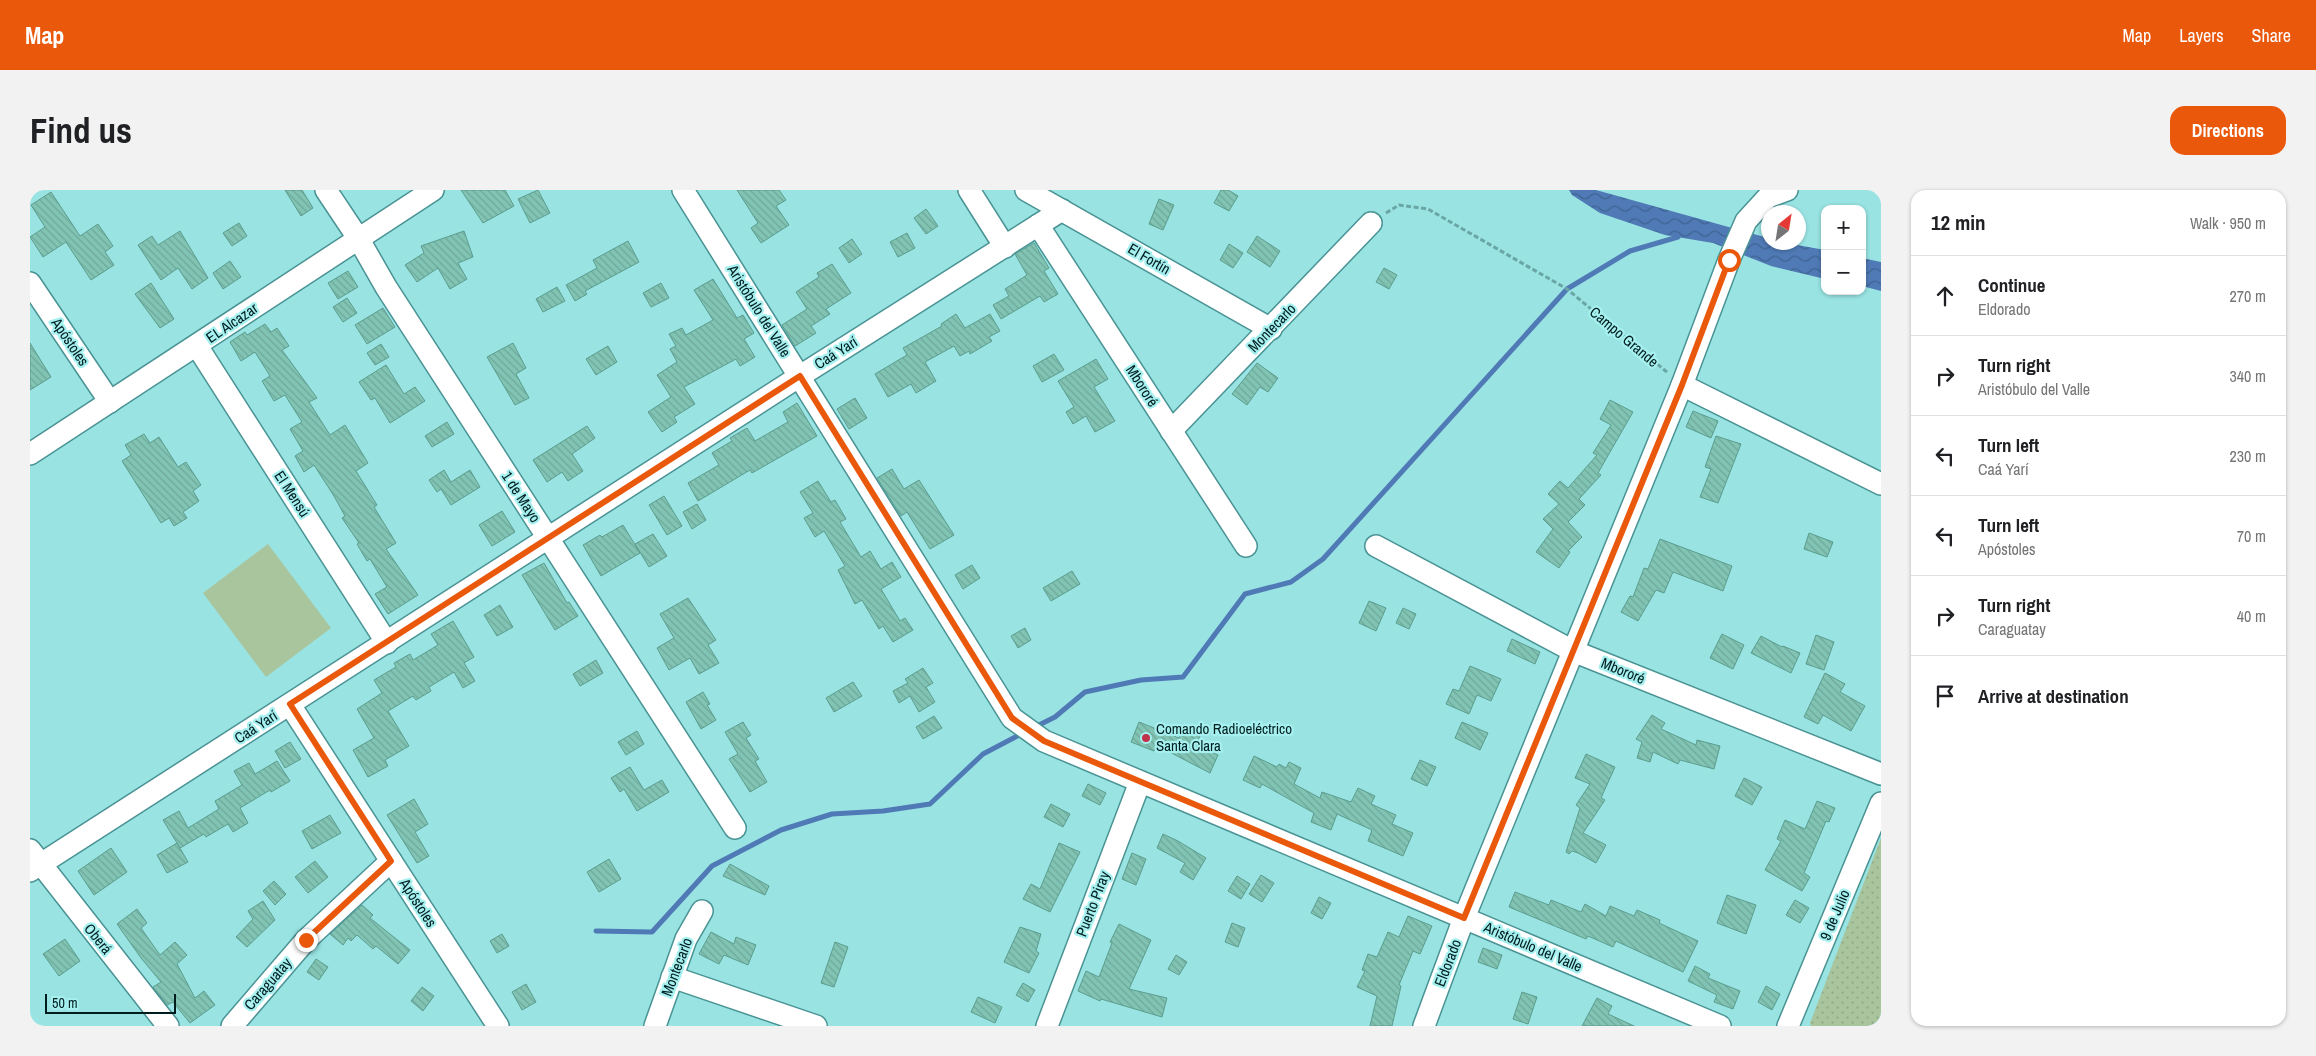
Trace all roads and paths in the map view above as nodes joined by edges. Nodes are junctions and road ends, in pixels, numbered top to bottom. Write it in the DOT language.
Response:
graph roads {
  1 [pos="326,190"];
  2 [pos="433,190"];
  3 [pos="683,190"];
  4 [pos="969,190"];
  5 [pos="1026,190"];
  6 [pos="1787,190"];
  7 [pos="1062,210"];
  8 [pos="1371,223"];
  9 [pos="1038,225"];
  10 [pos="358,238"];
  11 [pos="1005,246"];
  12 [pos="30,283"];
  13 [pos="1271,329"];
  14 [pos="198,346"];
  15 [pos="800,376"];
  16 [pos="1682,385"];
  17 [pos="110,402"];
  18 [pos="1171,431"];
  19 [pos="30,454"];
  20 [pos="1881,484"];
  21 [pos="548,539"];
  22 [pos="1246,546"];
  23 [pos="1376,546"];
  24 [pos="387,643"];
  25 [pos="1573,651"];
  26 [pos="290,704"];
  27 [pos="1881,774"];
  28 [pos="1140,782"];
  29 [pos="1881,803"];
  30 [pos="735,828"];
  31 [pos="391,861"];
  32 [pos="33,862"];
  33 [pos="702,911"];
  34 [pos="1464,918"];
  35 [pos="672,977"];
  36 [pos="168,1026"];
  37 [pos="232,1026"];
  38 [pos="498,1026"];
  39 [pos="655,1026"];
  40 [pos="816,1026"];
  41 [pos="1046,1026"];
  42 [pos="1424,1026"];
  43 [pos="1720,1026"];
  44 [pos="1788,1026"];
  1 -- 10 [label="street, 1 de Mayo"];
  2 -- 10 [label="street, EL Alcazar"];
  3 -- 15 [label="street, Aristóbulo del Valle"];
  4 -- 11 [label="street"];
  5 -- 7 [label="street, El Fortín"];
  6 -- 16 [label="street, Eldorado"];
  7 -- 9 [label="street, Caá Yarí"];
  7 -- 13 [label="street, El Fortín"];
  8 -- 13 [label="street, Montecarlo"];
  8 -- 16 [label="path, Campo Grande"];
  9 -- 11 [label="street, Caá Yarí"];
  9 -- 18 [label="street, Mbororé"];
  10 -- 14 [label="street, EL Alcazar"];
  10 -- 21 [label="street, 1 de Mayo"];
  11 -- 15 [label="street, Caá Yarí"];
  12 -- 17 [label="street, Apóstoles"];
  13 -- 18 [label="street, Montecarlo"];
  14 -- 17 [label="street, EL Alcazar"];
  14 -- 24 [label="street, El Mensú"];
  15 -- 21 [label="street, Caá Yarí"];
  15 -- 28 [label="street, Aristóbulo del Valle"];
  16 -- 20 [label="street"];
  16 -- 25 [label="street, Eldorado"];
  17 -- 19 [label="street, EL Alcazar"];
  18 -- 22 [label="street, Mbororé"];
  21 -- 24 [label="street, Caá Yarí"];
  21 -- 30 [label="street, 1 de Mayo"];
  23 -- 25 [label="street, Mbororé"];
  24 -- 26 [label="street, Caá Yarí"];
  25 -- 27 [label="street, Mbororé"];
  25 -- 34 [label="street, Eldorado"];
  26 -- 31 [label="street, Apóstoles"];
  26 -- 32 [label="street, Caá Yarí"];
  28 -- 34 [label="street, Aristóbulo del Valle"];
  28 -- 41 [label="street, Puerto Piray"];
  29 -- 44 [label="street, 9 de Julio"];
  31 -- 37 [label="street, Caraguatay"];
  31 -- 38 [label="street, Apóstoles"];
  32 -- 36 [label="street, Oberá"];
  33 -- 35 [label="street, Montecarlo"];
  34 -- 42 [label="street, Eldorado"];
  34 -- 43 [label="street, Aristóbulo del Valle"];
  35 -- 39 [label="street, Montecarlo"];
  35 -- 40 [label="street"];
}
